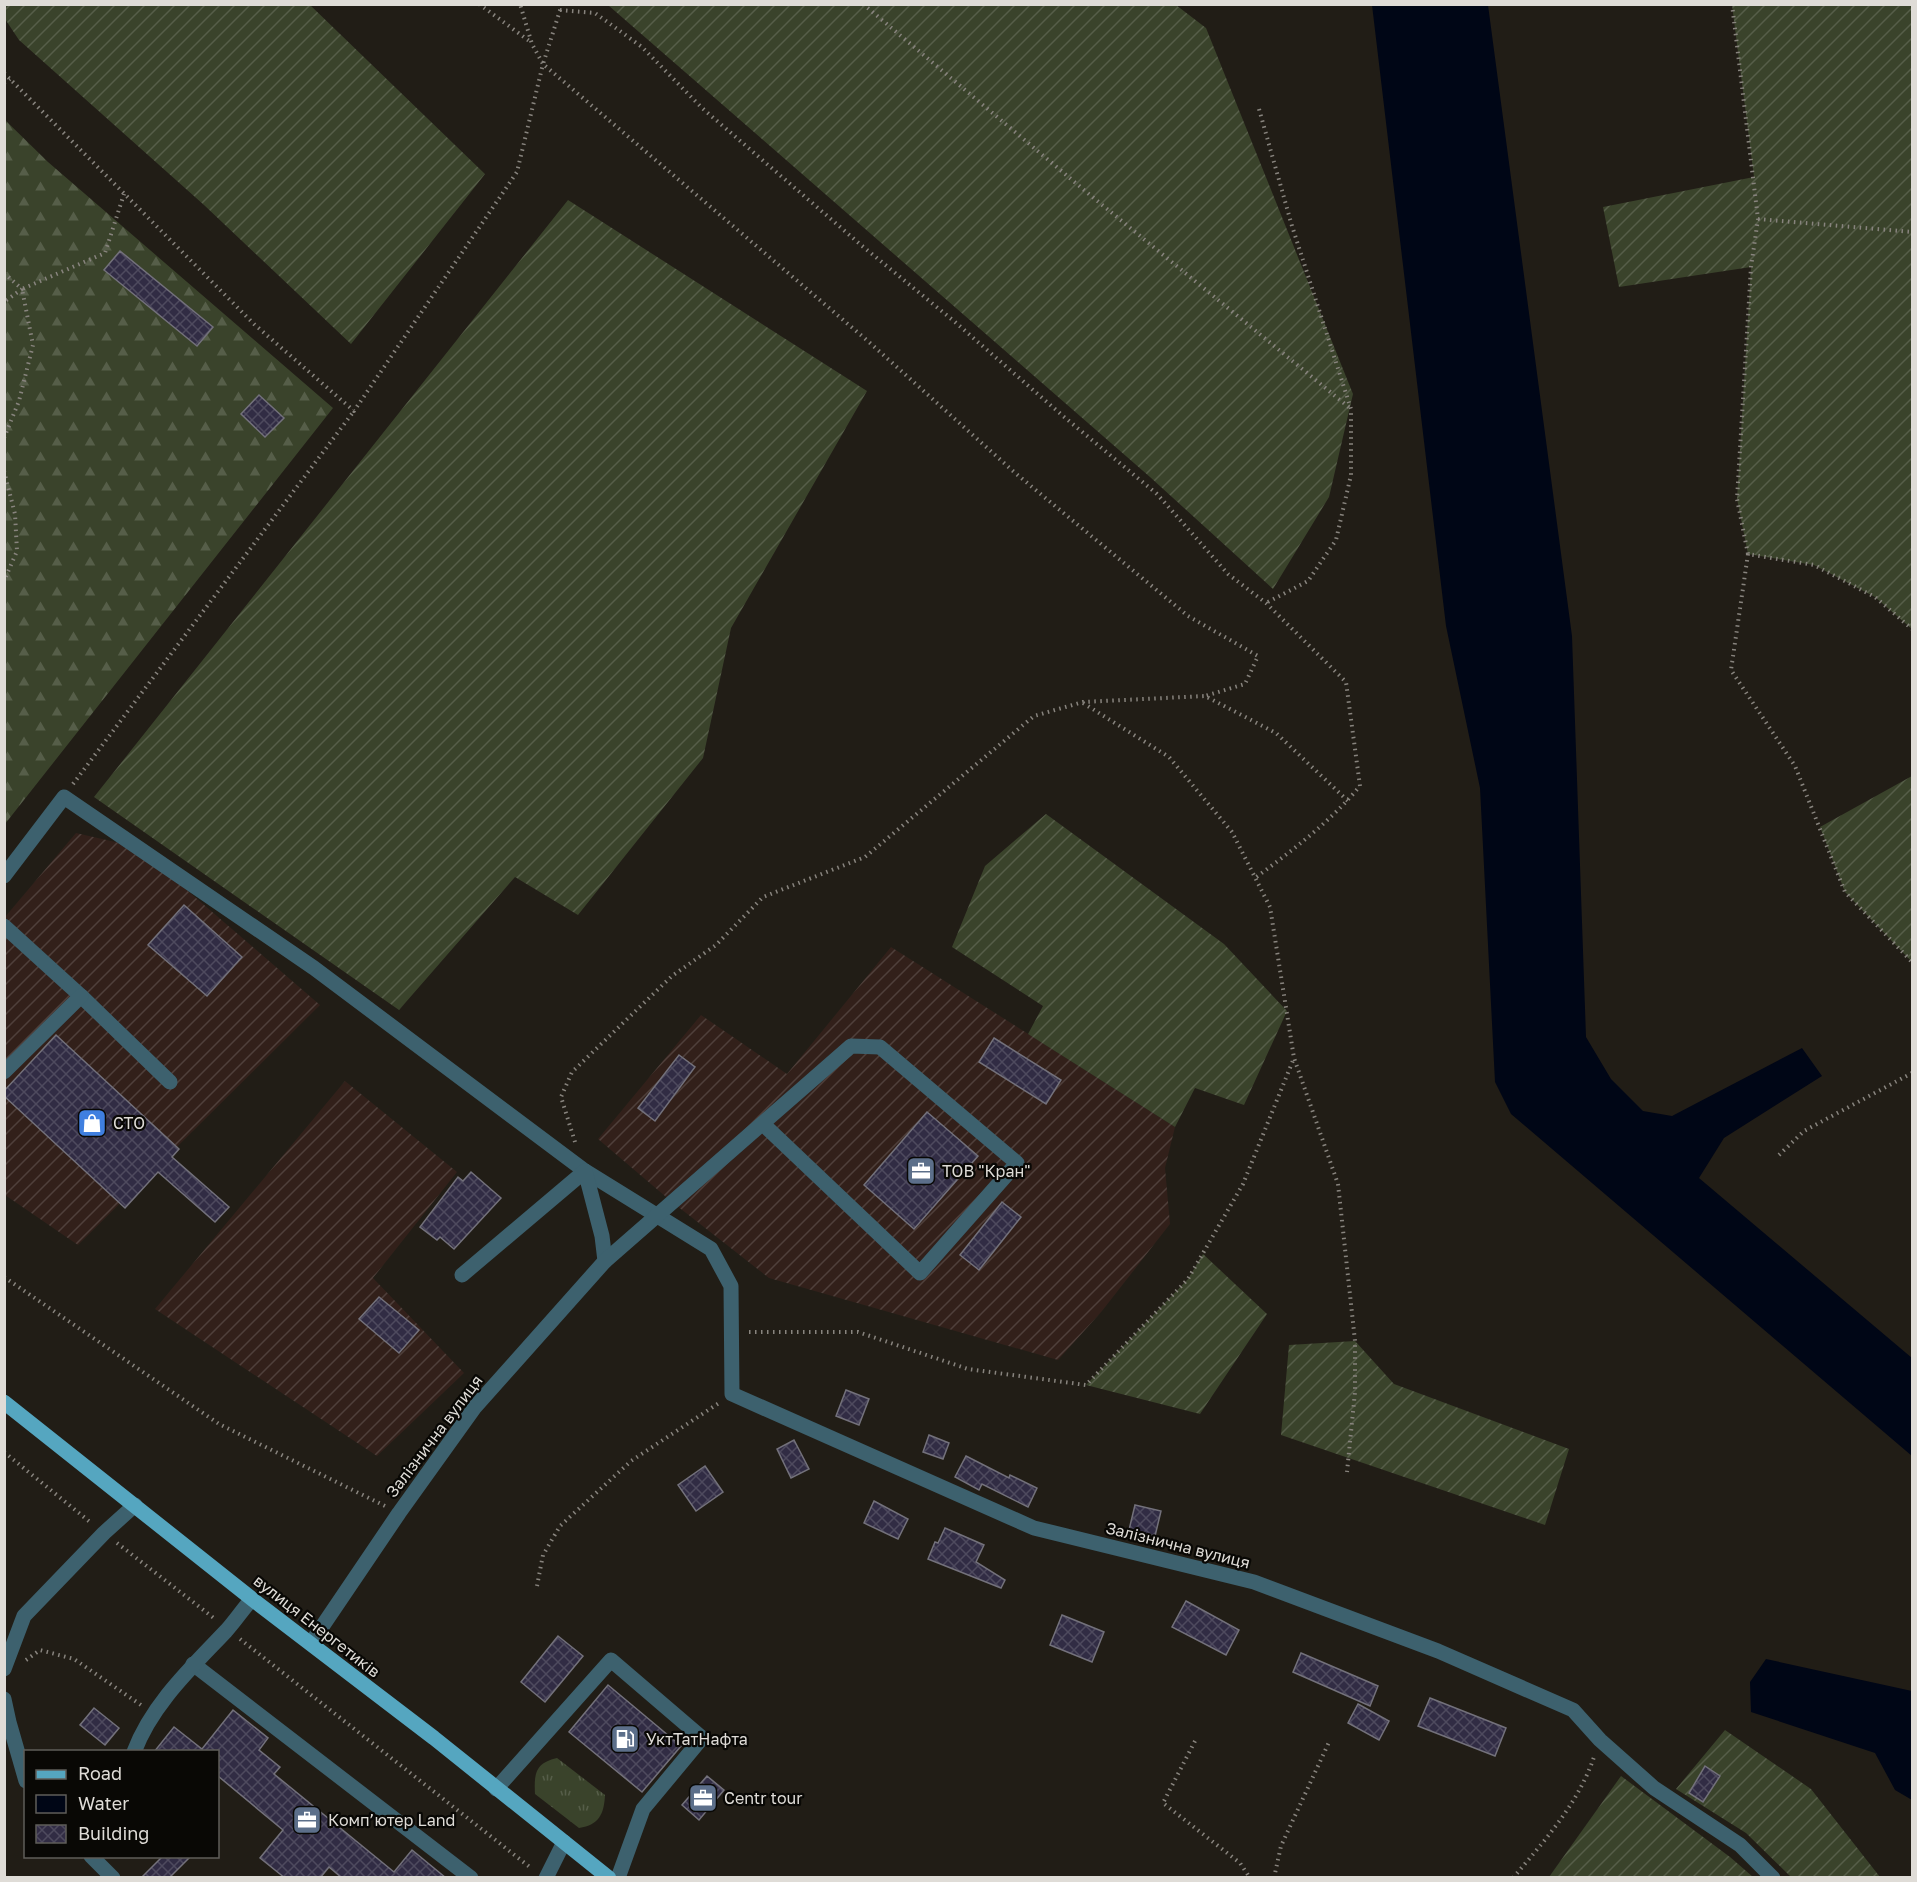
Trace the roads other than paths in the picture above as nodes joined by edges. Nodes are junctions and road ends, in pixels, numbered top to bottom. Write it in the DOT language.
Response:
graph roads {
  1 [pos="4,876"];
  2 [pos="4,926"];
  3 [pos="81,996"];
  4 [pos="4,1072"];
  5 [pos="170,1082"];
  6 [pos="763,1124"];
  7 [pos="585,1171"];
  8 [pos="656,1216"];
  9 [pos="605,1261"];
  10 [pos="462,1275"];
  11 [pos="4,1402"];
  12 [pos="135,1505"];
  13 [pos="252,1599"];
  14 [pos="311,1643"];
  15 [pos="193,1664"];
  16 [pos="4,1669"];
  17 [pos="4,1698"];
  18 [pos="7,1723"];
  19 [pos="135,1750"];
  20 [pos="24,1775"];
  21 [pos="496,1789"];
  22 [pos="564,1842"];
  23 [pos="92,1858"];
  24 [pos="540,1874"];
  25 [pos="113,1878"];
  26 [pos="471,1878"];
  27 [pos="609,1878"];
  28 [pos="618,1878"];
  29 [pos="1773,1878"];
  1 -- 7 [label="street"];
  2 -- 3 [label="street"];
  3 -- 4 [label="street"];
  3 -- 5 [label="street"];
  6 -- 6 [label="street, Залізнична вулиця"];
  6 -- 8 [label="street, Залізнична вулиця"];
  7 -- 8 [label="street"];
  7 -- 9 [label="street"];
  7 -- 10 [label="street"];
  8 -- 9 [label="street, Залізнична вулиця"];
  8 -- 29 [label="street, Залізнична вулиця"];
  9 -- 14 [label="street, Залізнична вулиця"];
  11 -- 12 [label="main road, вулиця Енергетиків"];
  12 -- 13 [label="main road, вулиця Енергетиків"];
  12 -- 16 [label="street"];
  13 -- 14 [label="main road, вулиця Енергетиків"];
  13 -- 15 [label="street"];
  14 -- 21 [label="main road, вулиця Енергетиків"];
  15 -- 19 [label="street"];
  15 -- 26 [label="street"];
  17 -- 18 [label="street"];
  18 -- 20 [label="street"];
  21 -- 22 [label="main road, вулиця Енергетиків"];
  21 -- 28 [label="street"];
  22 -- 24 [label="street"];
  22 -- 27 [label="main road, вулиця Енергетиків"];
  23 -- 25 [label="street"];
}
